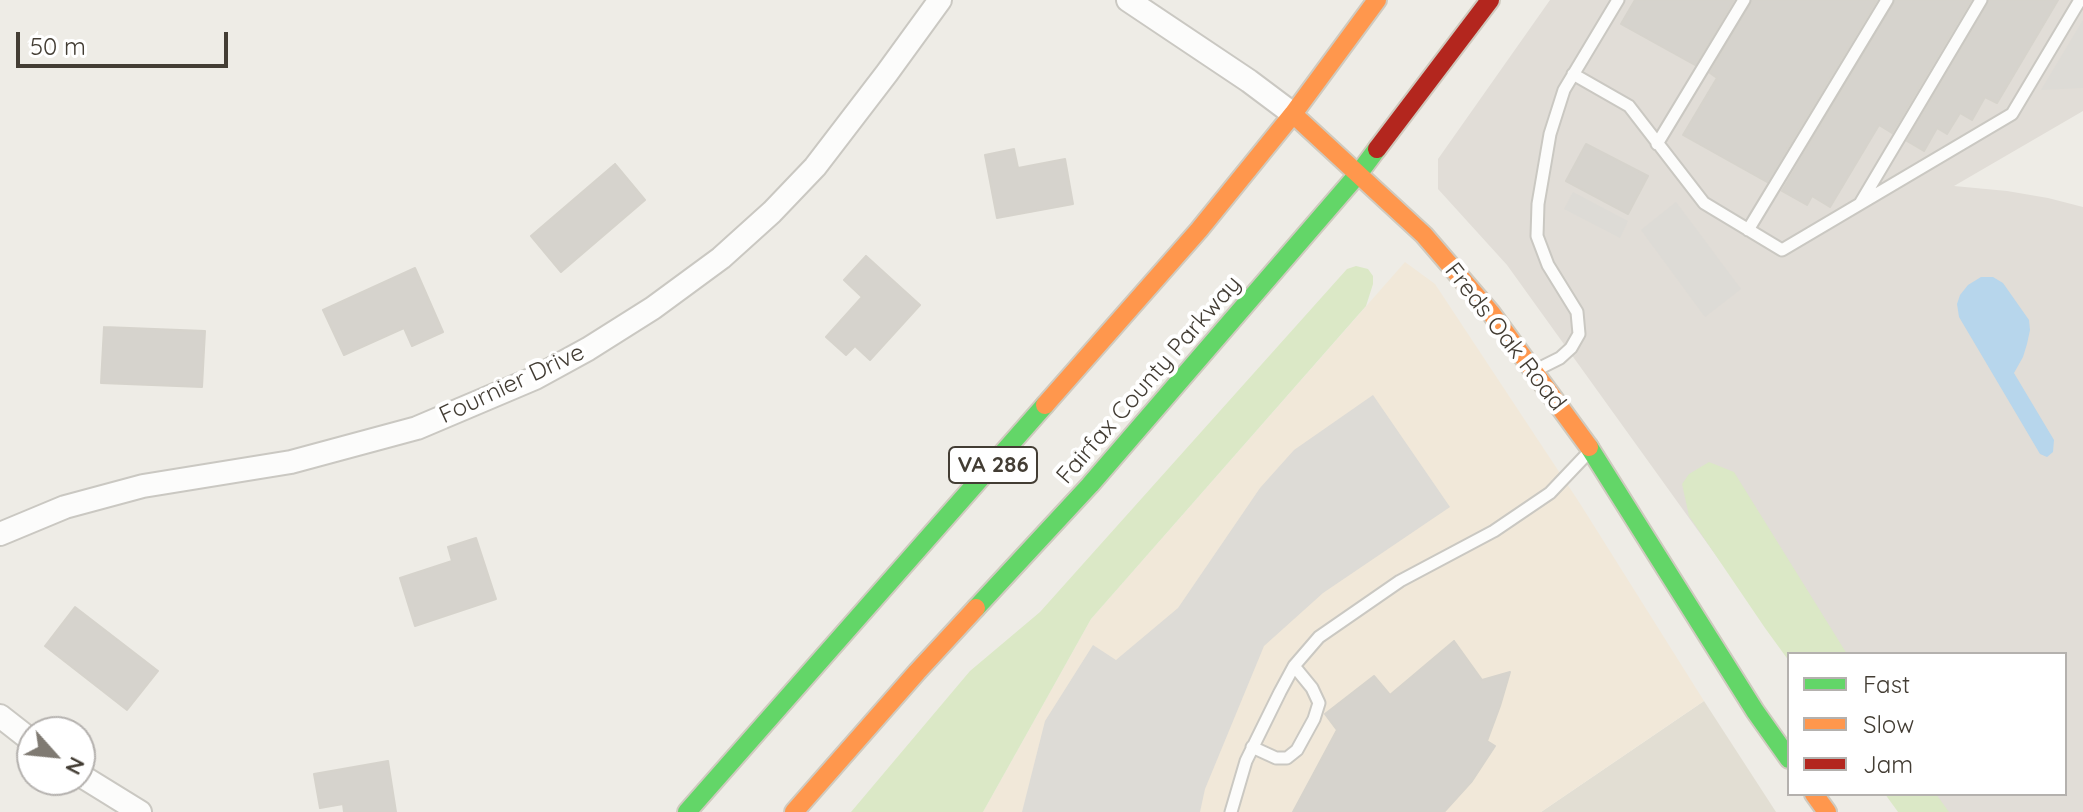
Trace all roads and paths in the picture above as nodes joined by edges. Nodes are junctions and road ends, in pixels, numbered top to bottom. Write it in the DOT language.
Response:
graph roads {
  1 [pos="940,0"];
  2 [pos="1128,0"];
  3 [pos="1377,0"];
  4 [pos="1490,0"];
  5 [pos="1618,0"];
  6 [pos="1744,0"];
  7 [pos="1887,0"];
  8 [pos="1981,0"];
  9 [pos="2080,0"];
  10 [pos="1573,74"];
  11 [pos="1293,114"];
  12 [pos="1657,144"];
  13 [pos="1359,173"];
  14 [pos="1860,204"];
  15 [pos="1748,230"];
  16 [pos="1533,371"];
  17 [pos="1591,449"];
  18 [pos="0,534"];
  19 [pos="1294,666"];
  20 [pos="0,716"];
  21 [pos="16,728"];
  22 [pos="1252,747"];
  23 [pos="1787,756"];
  24 [pos="96,785"];
  25 [pos="140,812"];
  26 [pos="687,812"];
  27 [pos="794,812"];
  28 [pos="1231,812"];
  1 -- 18 [label="street, Fournier Drive"];
  2 -- 11 [label="street, Freds Oak Road"];
  3 -- 11 [label="main road, VA 286"];
  4 -- 13 [label="main road, Fairfax County Parkway"];
  5 -- 10 [label="lane"];
  6 -- 12 [label="lane"];
  7 -- 15 [label="lane"];
  8 -- 14 [label="lane"];
  9 -- 14 [label="lane"];
  10 -- 12 [label="lane"];
  10 -- 16 [label="lane"];
  11 -- 13 [label="main road, Freds Oak Road"];
  11 -- 26 [label="main road, VA 286"];
  12 -- 15 [label="lane"];
  13 -- 16 [label="main road, Freds Oak Road"];
  13 -- 27 [label="main road, Fairfax County Parkway"];
  14 -- 15 [label="lane"];
  16 -- 17 [label="main road, Freds Oak Road"];
  17 -- 19 [label="lane"];
  17 -- 23 [label="main road, Freds Oak Road"];
  19 -- 22 [label="lane"];
  19 -- 22 [label="lane"];
  20 -- 21 [label="street"];
  22 -- 28 [label="lane"];
  24 -- 25 [label="street"];
}
